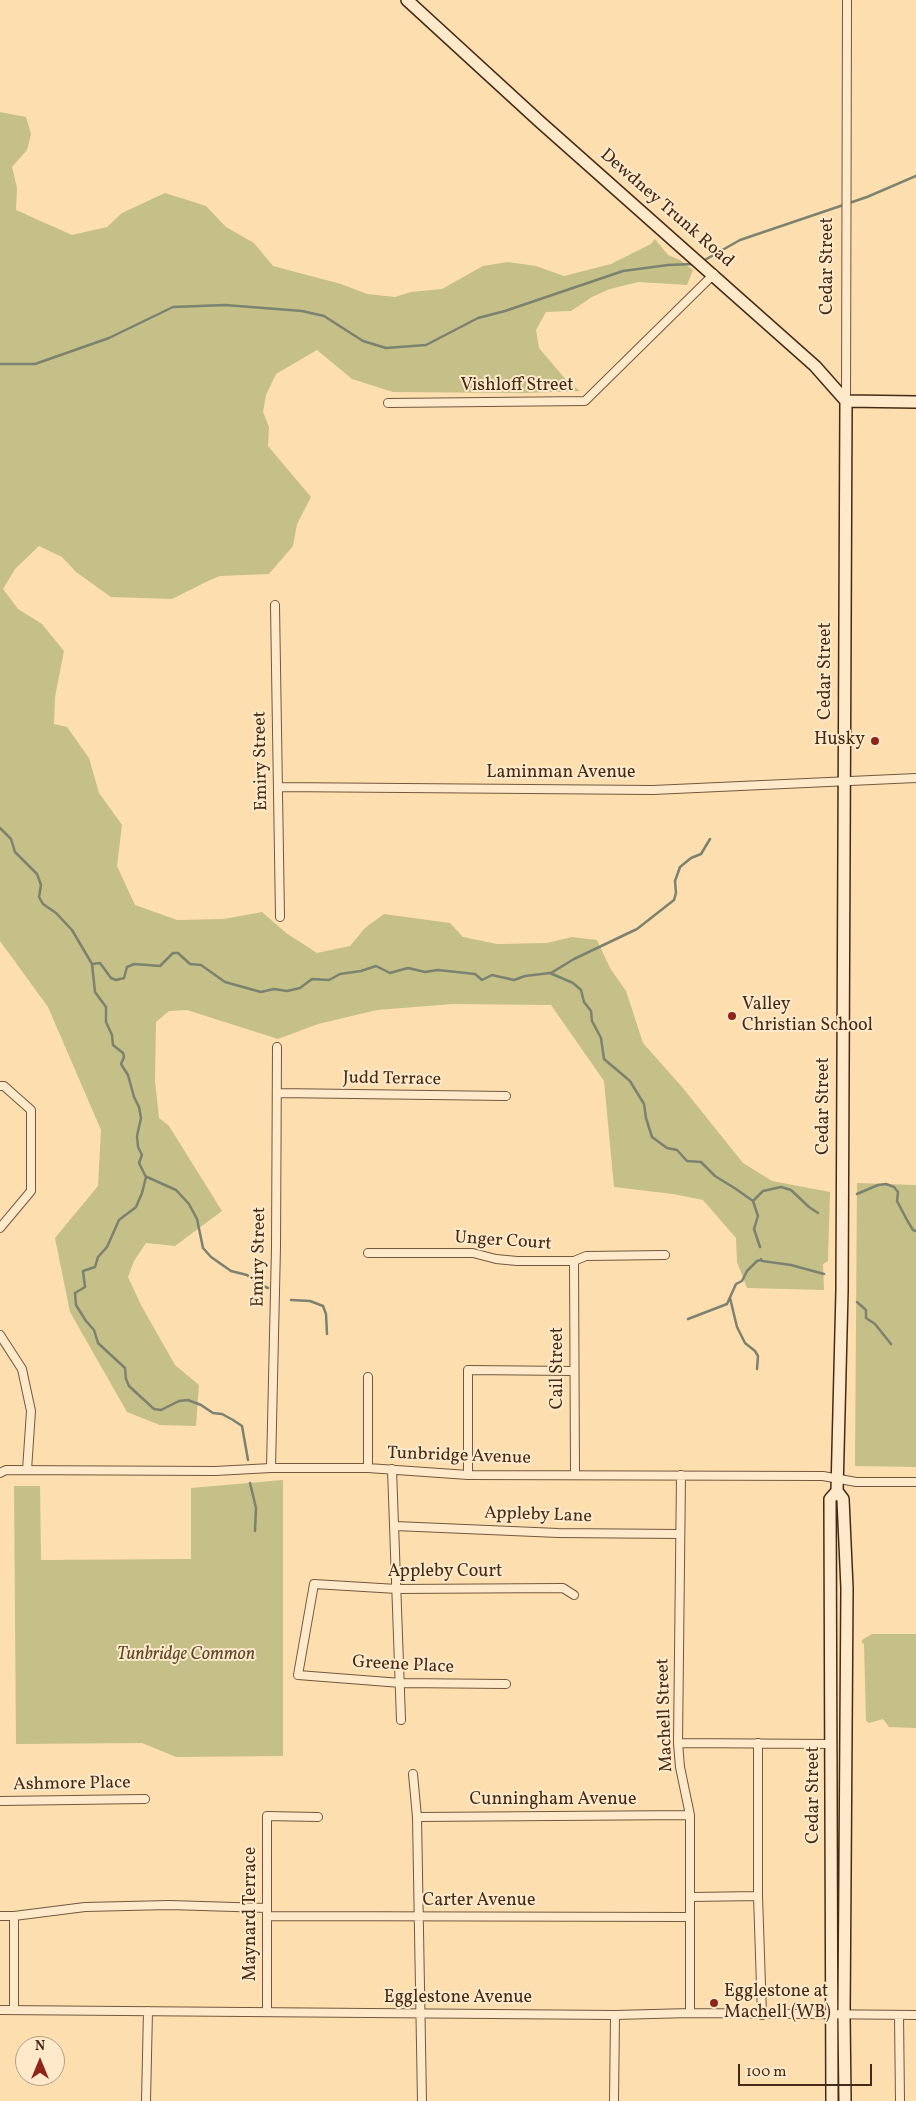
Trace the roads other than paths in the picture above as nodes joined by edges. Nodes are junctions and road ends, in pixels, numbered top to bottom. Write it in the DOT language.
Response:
graph roads {
  1 [pos="406,0"];
  2 [pos="847,0"];
  3 [pos="714,274"];
  4 [pos="846,401"];
  5 [pos="916,402"];
  6 [pos="388,403"];
  7 [pos="275,606"];
  8 [pos="916,778"];
  9 [pos="844,782"];
  10 [pos="278,786"];
  11 [pos="280,917"];
  12 [pos="277,1047"];
  13 [pos="0,1086"];
  14 [pos="278,1093"];
  15 [pos="506,1096"];
  16 [pos="0,1228"];
  17 [pos="368,1253"];
  18 [pos="665,1255"];
  19 [pos="574,1261"];
  20 [pos="0,1335"];
  21 [pos="574,1371"];
  22 [pos="368,1377"];
  23 [pos="271,1468"];
  24 [pos="368,1468"];
  25 [pos="392,1469"];
  26 [pos="26,1470"];
  27 [pos="0,1473"];
  28 [pos="468,1475"];
  29 [pos="575,1475"];
  30 [pos="681,1476"];
  31 [pos="916,1482"];
  32 [pos="837,1486"];
  33 [pos="395,1526"];
  34 [pos="680,1534"];
  35 [pos="397,1589"];
  36 [pos="574,1595"];
  37 [pos="298,1675"];
  38 [pos="401,1683"];
  39 [pos="506,1684"];
  40 [pos="401,1720"];
  41 [pos="678,1743"];
  42 [pos="758,1743"];
  43 [pos="832,1744"];
  44 [pos="413,1774"];
  45 [pos="145,1799"];
  46 [pos="0,1801"];
  47 [pos="690,1815"];
  48 [pos="417,1816"];
  49 [pos="318,1817"];
  50 [pos="758,1896"];
  51 [pos="691,1898"];
  52 [pos="267,1908"];
  53 [pos="0,1916"];
  54 [pos="14,1916"];
  55 [pos="268,1916"];
  56 [pos="418,1917"];
  57 [pos="690,1917"];
  58 [pos="0,2010"];
  59 [pos="14,2010"];
  60 [pos="148,2011"];
  61 [pos="267,2012"];
  62 [pos="421,2013"];
  63 [pos="690,2013"];
  64 [pos="916,2014"];
  65 [pos="615,2015"];
  66 [pos="762,2015"];
  67 [pos="838,2015"];
  68 [pos="899,2015"];
  69 [pos="146,2101"];
  70 [pos="422,2101"];
  71 [pos="614,2101"];
  72 [pos="832,2101"];
  73 [pos="845,2101"];
  74 [pos="900,2101"];
  1 -- 3 [label="main road, Dewdney Trunk Road"];
  2 -- 4 [label="street, Cedar Street"];
  3 -- 4 [label="main road, Dewdney Trunk Road"];
  3 -- 6 [label="street, Vishloff Street"];
  4 -- 5 [label="main road"];
  4 -- 9 [label="main road, Cedar Street"];
  7 -- 10 [label="street, Emiry Street"];
  8 -- 9 [label="street, Laminman Avenue"];
  9 -- 10 [label="street, Laminman Avenue"];
  9 -- 32 [label="main road, Cedar Street"];
  10 -- 11 [label="street, Emiry Street"];
  12 -- 14 [label="street, Emiry Street"];
  13 -- 16 [label="street"];
  14 -- 15 [label="street, Judd Terrace"];
  14 -- 23 [label="street, Emiry Street"];
  17 -- 19 [label="street, Unger Court"];
  18 -- 19 [label="street, Unger Court"];
  19 -- 21 [label="street, Cail Street"];
  20 -- 26 [label="street"];
  21 -- 28 [label="street"];
  21 -- 29 [label="street, Cail Street"];
  22 -- 24 [label="street"];
  23 -- 24 [label="street, Tunbridge Avenue"];
  23 -- 26 [label="street, Tunbridge Avenue"];
  24 -- 25 [label="street, Tunbridge Avenue"];
  25 -- 28 [label="street, Tunbridge Avenue"];
  25 -- 33 [label="street"];
  26 -- 27 [label="street, Tunbridge Avenue"];
  28 -- 29 [label="street, Tunbridge Avenue"];
  29 -- 30 [label="street, Tunbridge Avenue"];
  30 -- 32 [label="street, Tunbridge Avenue"];
  30 -- 34 [label="street, Machell Street"];
  31 -- 32 [label="street, Tunbridge Avenue"];
  32 -- 43 [label="main road, Cedar Street"];
  32 -- 67 [label="main road, Cedar Street"];
  33 -- 34 [label="street, Appleby Lane"];
  33 -- 35 [label="street"];
  34 -- 41 [label="street, Machell Street"];
  35 -- 36 [label="street, Appleby Court"];
  35 -- 37 [label="street, Appleby Court"];
  35 -- 38 [label="street"];
  37 -- 38 [label="street, Greene Place"];
  38 -- 39 [label="street, Greene Place"];
  38 -- 40 [label="street"];
  41 -- 42 [label="street"];
  41 -- 47 [label="street, Machell Street"];
  42 -- 43 [label="street"];
  42 -- 50 [label="street"];
  43 -- 67 [label="main road, Cedar Street"];
  44 -- 48 [label="street"];
  45 -- 46 [label="street, Ashmore Place"];
  47 -- 48 [label="street, Cunningham Avenue"];
  47 -- 51 [label="street, Machell Street"];
  48 -- 56 [label="street"];
  49 -- 52 [label="street, Maynard Terrace"];
  50 -- 51 [label="street"];
  50 -- 66 [label="street"];
  51 -- 57 [label="street, Machell Street"];
  52 -- 54 [label="street"];
  52 -- 55 [label="street, Maynard Terrace"];
  53 -- 54 [label="street"];
  54 -- 59 [label="street"];
  55 -- 56 [label="street, Carter Avenue"];
  55 -- 61 [label="street, Maynard Terrace"];
  56 -- 57 [label="street, Carter Avenue"];
  56 -- 62 [label="street"];
  57 -- 63 [label="street, Machell Street"];
  58 -- 59 [label="street, Egglestone Avenue"];
  59 -- 60 [label="street, Egglestone Avenue"];
  60 -- 61 [label="street, Egglestone Avenue"];
  60 -- 69 [label="street"];
  61 -- 62 [label="street, Egglestone Avenue"];
  62 -- 65 [label="street, Egglestone Avenue"];
  62 -- 70 [label="street"];
  63 -- 65 [label="street, Egglestone Avenue"];
  63 -- 66 [label="street, Egglestone Avenue"];
  64 -- 68 [label="street, Egglestone Avenue"];
  65 -- 71 [label="street"];
  66 -- 67 [label="street, Egglestone Avenue"];
  67 -- 68 [label="street, Egglestone Avenue"];
  67 -- 72 [label="main road, Cedar Street"];
  67 -- 73 [label="main road, Cedar Street"];
  68 -- 74 [label="street"];
}
